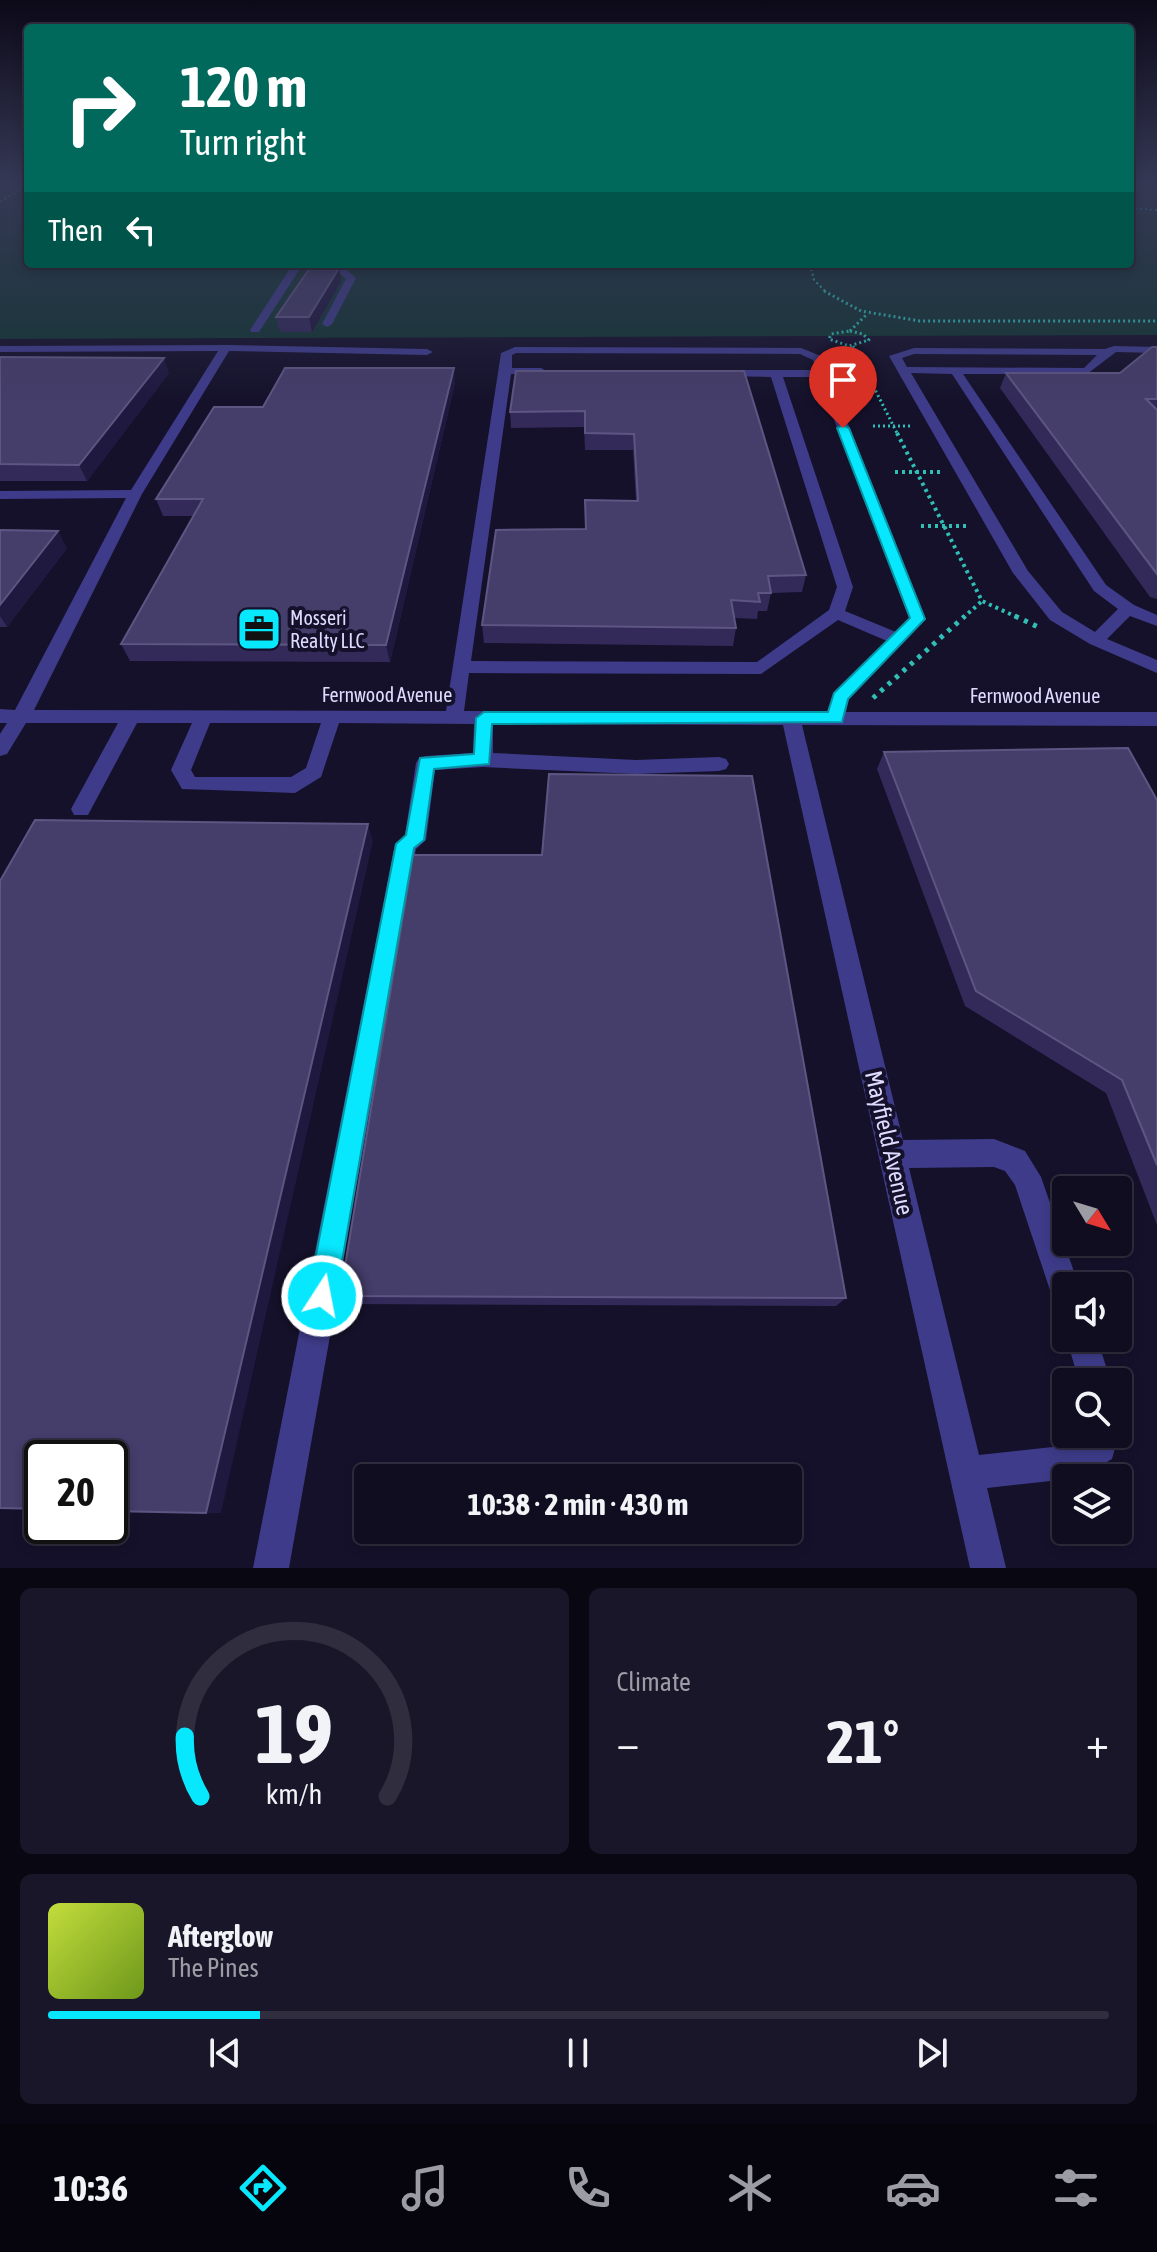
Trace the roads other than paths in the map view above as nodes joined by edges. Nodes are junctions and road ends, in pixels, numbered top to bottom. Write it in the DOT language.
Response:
graph roads {
  1 [pos="295,268"];
  2 [pos="342,268"];
  3 [pos="327,324"];
  4 [pos="255,330"];
  5 [pos="226,348"];
  6 [pos="0,349"];
  7 [pos="1157,350"];
  8 [pos="427,352"];
  9 [pos="1107,352"];
  10 [pos="904,370"];
  11 [pos="955,370"];
  12 [pos="506,371"];
  13 [pos="553,371"];
  14 [pos="712,373"];
  15 [pos="776,374"];
  16 [pos="822,374"];
  17 [pos="135,494"];
  18 [pos="0,495"];
  19 [pos="1128,609"];
  20 [pos="836,613"];
  21 [pos="1157,621"];
  22 [pos="898,639"];
  23 [pos="1096,640"];
  24 [pos="462,667"];
  25 [pos="1157,667"];
  26 [pos="0,716"];
  27 [pos="21,716"];
  28 [pos="131,716"];
  29 [pos="204,716"];
  30 [pos="332,717"];
  31 [pos="454,717"];
  32 [pos="484,718"];
  33 [pos="791,718"];
  34 [pos="836,718"];
  35 [pos="1157,719"];
  36 [pos="0,749"];
  37 [pos="483,760"];
  38 [pos="719,764"];
  39 [pos="81,809"];
  40 [pos="892,1154"];
  41 [pos="1059,1272"];
  42 [pos="1098,1448"];
  43 [pos="965,1473"];
  44 [pos="271,1568"];
  45 [pos="988,1568"];
  1 -- 4 [label="street"];
  2 -- 3 [label="street"];
  5 -- 6 [label="street"];
  5 -- 8 [label="street"];
  5 -- 17 [label="street"];
  7 -- 9 [label="street"];
  9 -- 10 [label="street"];
  9 -- 11 [label="street"];
  10 -- 11 [label="street"];
  10 -- 23 [label="street"];
  11 -- 19 [label="street"];
  12 -- 13 [label="street"];
  12 -- 16 [label="street"];
  12 -- 24 [label="street"];
  14 -- 15 [label="street"];
  15 -- 16 [label="street"];
  15 -- 20 [label="street"];
  16 -- 22 [label="street"];
  17 -- 18 [label="street"];
  17 -- 27 [label="street"];
  19 -- 21 [label="street"];
  19 -- 23 [label="street"];
  20 -- 22 [label="street"];
  20 -- 24 [label="street"];
  22 -- 34 [label="street"];
  23 -- 25 [label="street"];
  24 -- 31 [label="street"];
  26 -- 27 [label="street, Fernwood Avenue"];
  27 -- 28 [label="street, Fernwood Avenue"];
  27 -- 36 [label="street"];
  28 -- 29 [label="street, Fernwood Avenue"];
  28 -- 39 [label="street"];
  29 -- 30 [label="street, Fernwood Avenue"];
  29 -- 30 [label="street"];
  30 -- 31 [label="street, Fernwood Avenue"];
  31 -- 32 [label="street, Fernwood Avenue"];
  32 -- 33 [label="street, Fernwood Avenue"];
  32 -- 37 [label="street"];
  33 -- 34 [label="street, Fernwood Avenue"];
  33 -- 40 [label="street, Mayfield Avenue"];
  34 -- 35 [label="street, Fernwood Avenue"];
  37 -- 38 [label="street"];
  37 -- 44 [label="street"];
  40 -- 41 [label="street"];
  40 -- 43 [label="street, Mayfield Avenue"];
  42 -- 43 [label="street"];
  43 -- 45 [label="street, Mayfield Avenue"];
}
